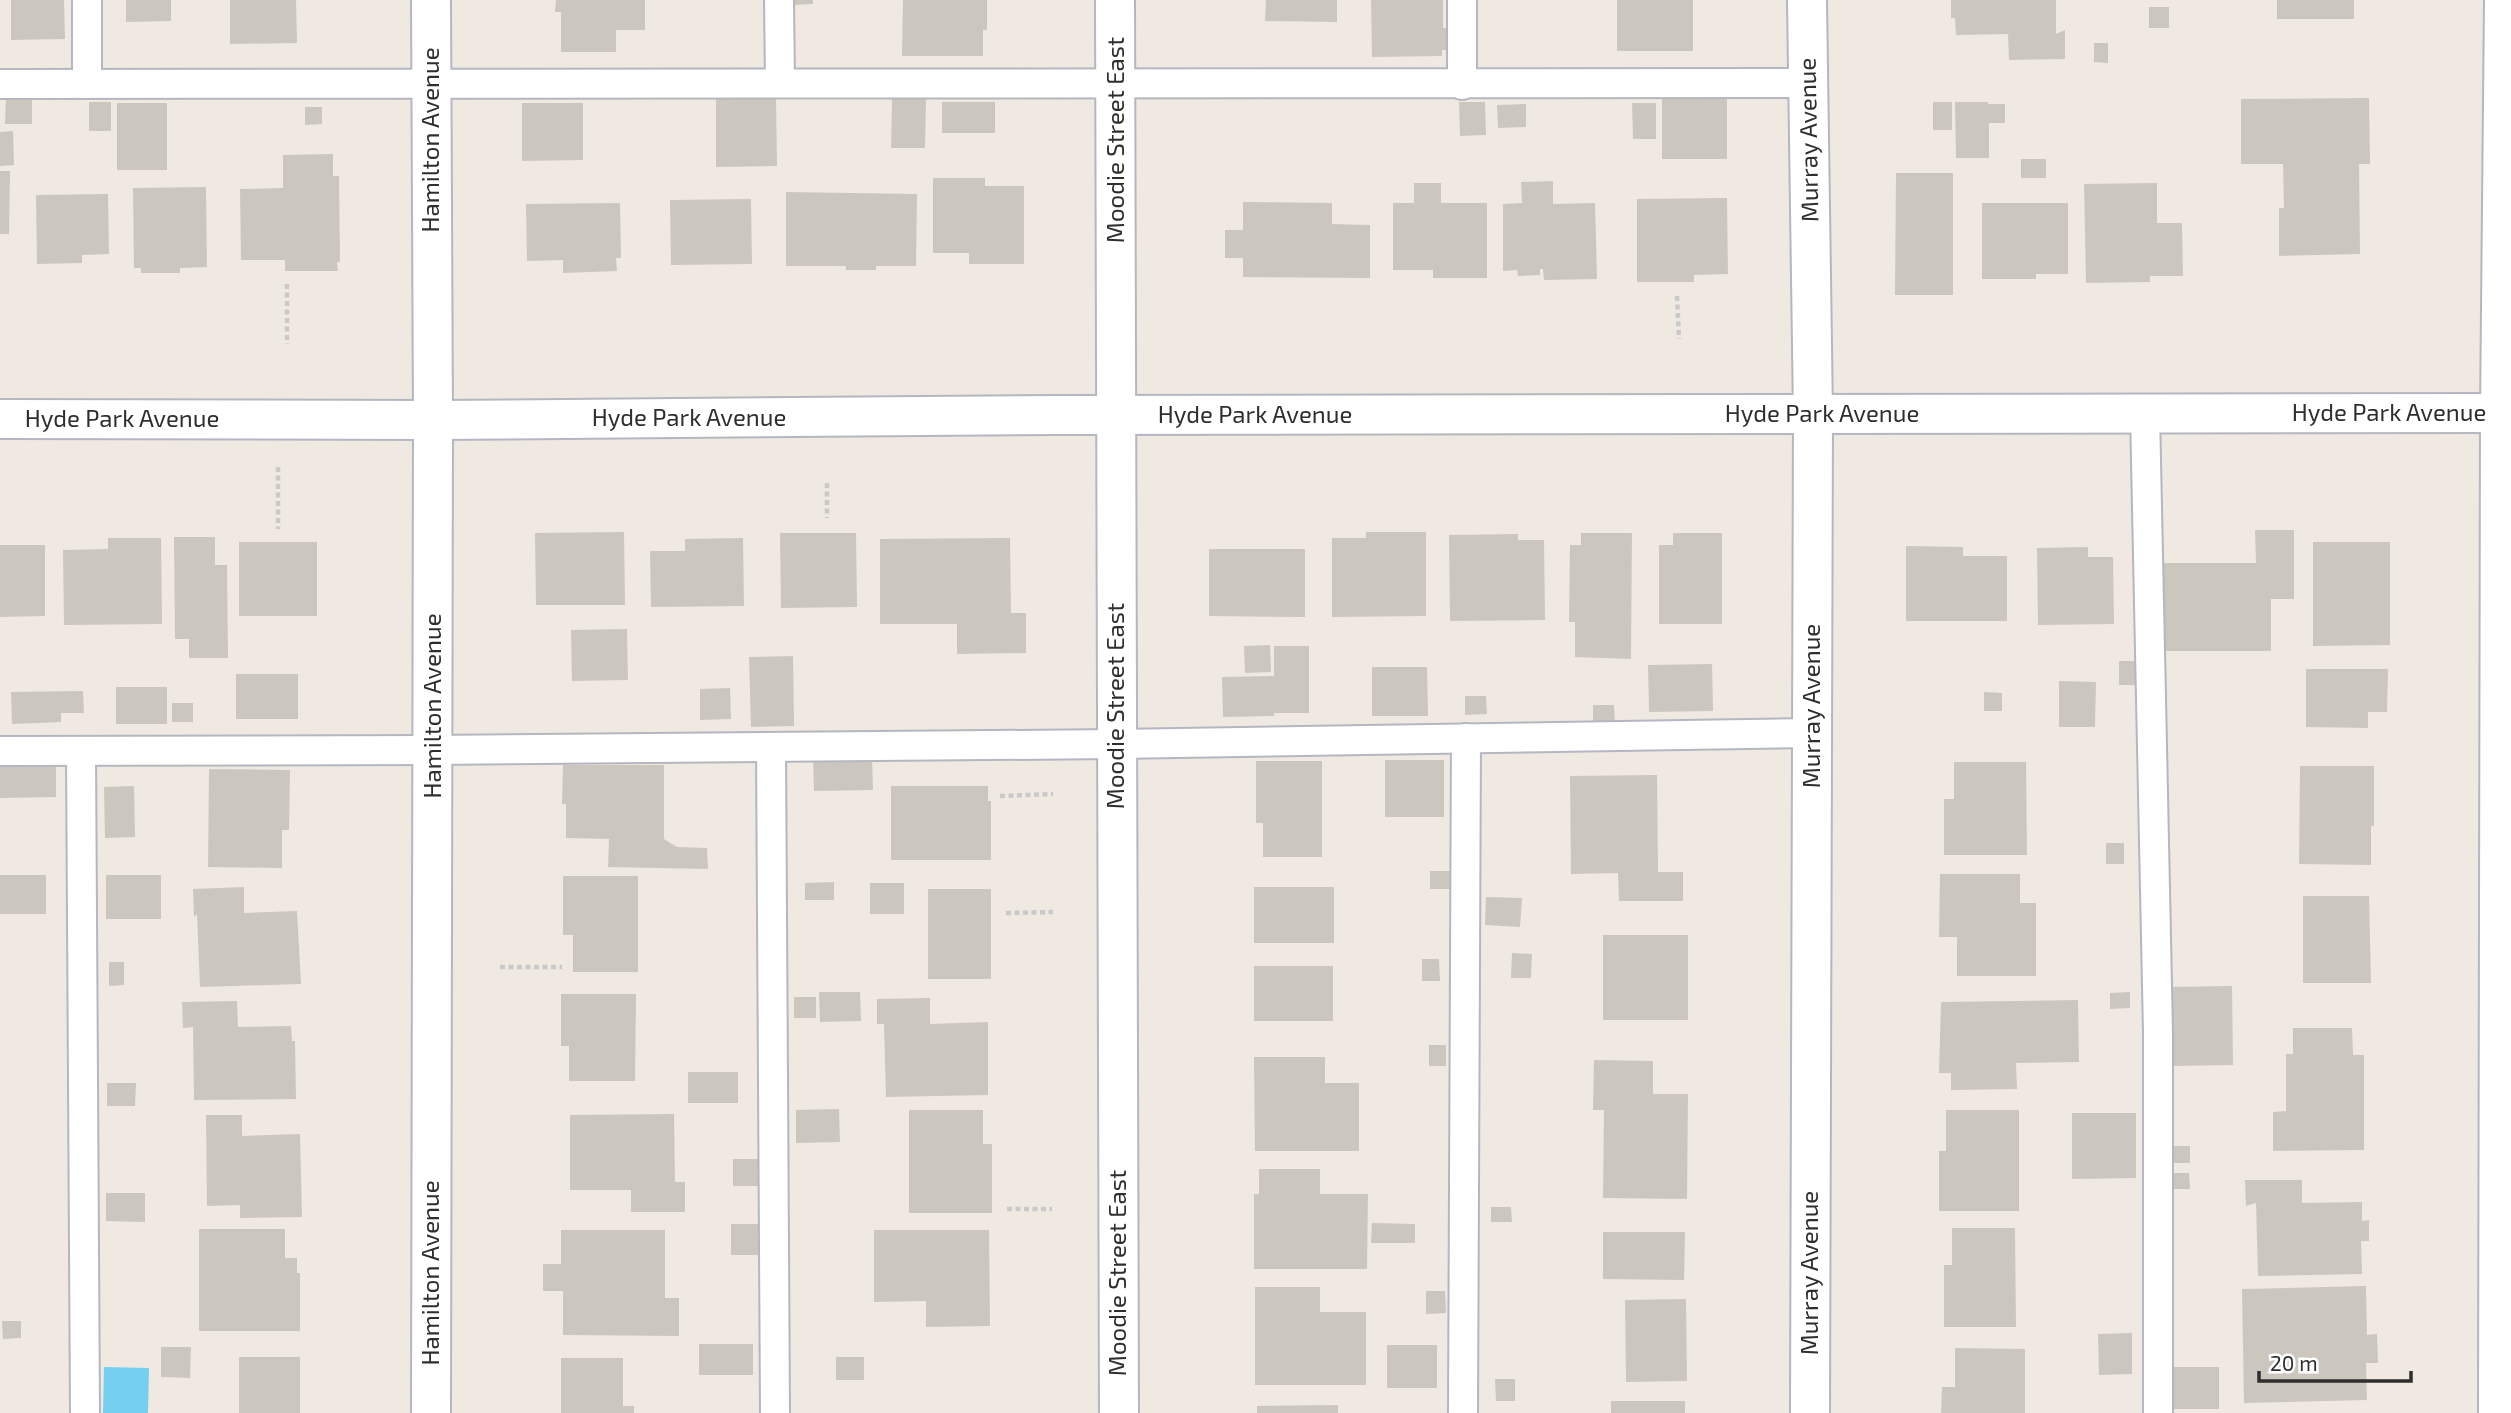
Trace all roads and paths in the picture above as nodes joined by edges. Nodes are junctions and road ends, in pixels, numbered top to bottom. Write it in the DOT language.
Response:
graph roads {
  1 [pos="87,0"];
  2 [pos="431,0"];
  3 [pos="779,0"];
  4 [pos="1115,0"];
  5 [pos="1462,0"];
  6 [pos="1807,0"];
  7 [pos="2504,0"];
  8 [pos="780,83"];
  9 [pos="1115,83"];
  10 [pos="1808,83"];
  11 [pos="0,84"];
  12 [pos="87,84"];
  13 [pos="431,84"];
  14 [pos="1462,85"];
  15 [pos="287,284"];
  16 [pos="1677,296"];
  17 [pos="1679,339"];
  18 [pos="287,344"];
  19 [pos="2145,412"];
  20 [pos="2505,413"];
  21 [pos="1813,414"];
  22 [pos="1115,415"];
  23 [pos="0,419"];
  24 [pos="278,419"];
  25 [pos="433,420"];
  26 [pos="827,482"];
  27 [pos="827,518"];
  28 [pos="278,529"];
  29 [pos="1812,733"];
  30 [pos="1466,738"];
  31 [pos="1116,744"];
  32 [pos="771,747"];
  33 [pos="433,750"];
  34 [pos="0,751"];
  35 [pos="81,751"];
  36 [pos="2505,751"];
  37 [pos="1053,794"];
  38 [pos="1000,796"];
  39 [pos="1053,912"];
  40 [pos="1006,913"];
  41 [pos="499,967"];
  42 [pos="562,967"];
  43 [pos="1007,1209"];
  44 [pos="1052,1209"];
  45 [pos="85,1413"];
  46 [pos="431,1413"];
  47 [pos="775,1413"];
  48 [pos="1119,1413"];
  49 [pos="1463,1413"];
  50 [pos="1810,1413"];
  51 [pos="2158,1413"];
  52 [pos="2498,1413"];
  1 -- 12 [label="lane"];
  2 -- 13 [label="street, Hamilton Avenue"];
  3 -- 8 [label="lane"];
  4 -- 9 [label="street, Moodie Street East"];
  5 -- 14 [label="lane"];
  6 -- 10 [label="street, Murray Avenue"];
  7 -- 20 [label="street"];
  8 -- 9 [label="lane"];
  8 -- 13 [label="lane"];
  9 -- 14 [label="lane"];
  9 -- 22 [label="street, Moodie Street East"];
  10 -- 14 [label="lane"];
  10 -- 21 [label="street, Murray Avenue"];
  11 -- 12 [label="lane"];
  12 -- 13 [label="lane"];
  13 -- 25 [label="street, Hamilton Avenue"];
  15 -- 18 [label="path"];
  16 -- 17 [label="path"];
  19 -- 20 [label="street, Hyde Park Avenue"];
  19 -- 21 [label="street, Hyde Park Avenue"];
  19 -- 51 [label="lane"];
  20 -- 36 [label="street"];
  21 -- 22 [label="street, Hyde Park Avenue"];
  21 -- 29 [label="street, Murray Avenue"];
  22 -- 25 [label="street, Hyde Park Avenue"];
  22 -- 31 [label="street, Moodie Street East"];
  23 -- 24 [label="street, Hyde Park Avenue"];
  24 -- 25 [label="street, Hyde Park Avenue"];
  24 -- 28 [label="path"];
  25 -- 33 [label="street, Hamilton Avenue"];
  26 -- 27 [label="path"];
  29 -- 30 [label="lane"];
  29 -- 50 [label="street, Murray Avenue"];
  30 -- 31 [label="lane"];
  30 -- 49 [label="lane"];
  31 -- 32 [label="lane"];
  31 -- 48 [label="street, Moodie Street East"];
  32 -- 33 [label="lane"];
  32 -- 47 [label="lane"];
  33 -- 35 [label="lane"];
  33 -- 46 [label="street, Hamilton Avenue"];
  34 -- 35 [label="lane"];
  35 -- 45 [label="lane"];
  36 -- 52 [label="street"];
  37 -- 38 [label="path"];
  39 -- 40 [label="path"];
  41 -- 42 [label="path"];
  43 -- 44 [label="path"];
}
